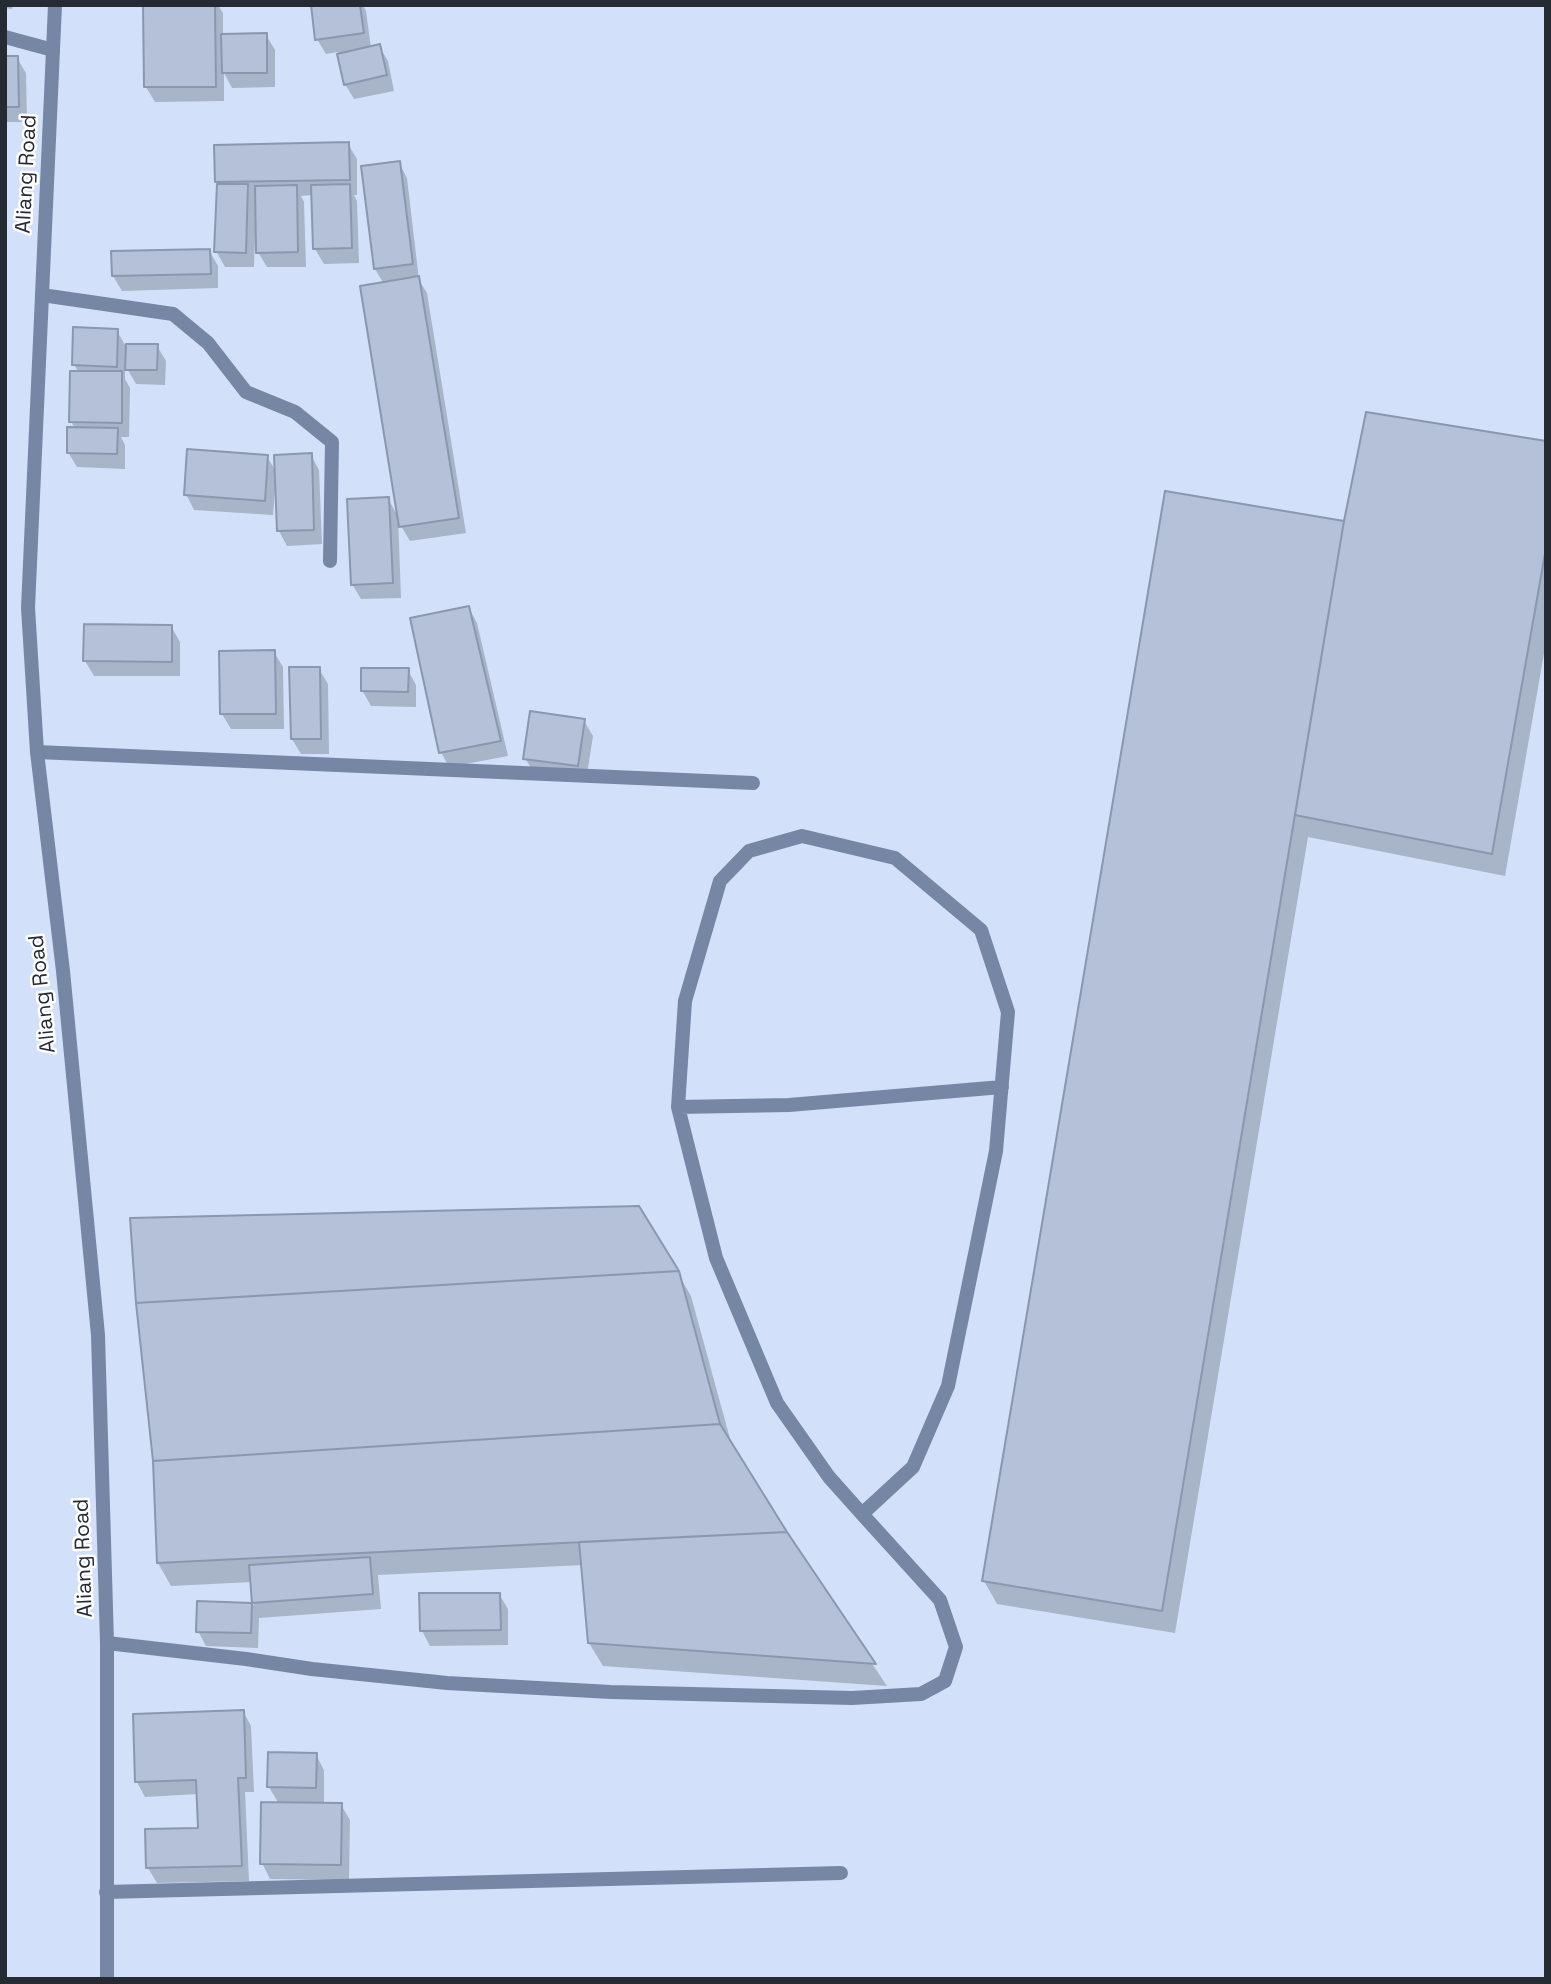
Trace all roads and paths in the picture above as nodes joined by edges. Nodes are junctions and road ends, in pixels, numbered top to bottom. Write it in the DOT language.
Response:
graph roads {
  1 [pos="55,5"];
  2 [pos="5,37"];
  3 [pos="53,50"];
  4 [pos="42,295"];
  5 [pos="330,561"];
  6 [pos="37,752"];
  7 [pos="753,783"];
  8 [pos="1002,1087"];
  9 [pos="678,1107"];
  10 [pos="862,1514"];
  11 [pos="107,1643"];
  12 [pos="842,1874"];
  13 [pos="106,1892"];
  14 [pos="107,1979"];
  1 -- 3 [label="street, Aliang Road"];
  2 -- 3 [label="street"];
  3 -- 4 [label="street, Aliang Road"];
  4 -- 5 [label="street"];
  4 -- 6 [label="street, Aliang Road"];
  6 -- 7 [label="street"];
  6 -- 11 [label="street, Aliang Road"];
  8 -- 9 [label="street"];
  8 -- 9 [label="street"];
  8 -- 10 [label="street"];
  9 -- 10 [label="street"];
  10 -- 11 [label="street"];
  11 -- 13 [label="street, Aliang Road"];
  12 -- 13 [label="street"];
  13 -- 14 [label="street, Aliang Road"];
}
